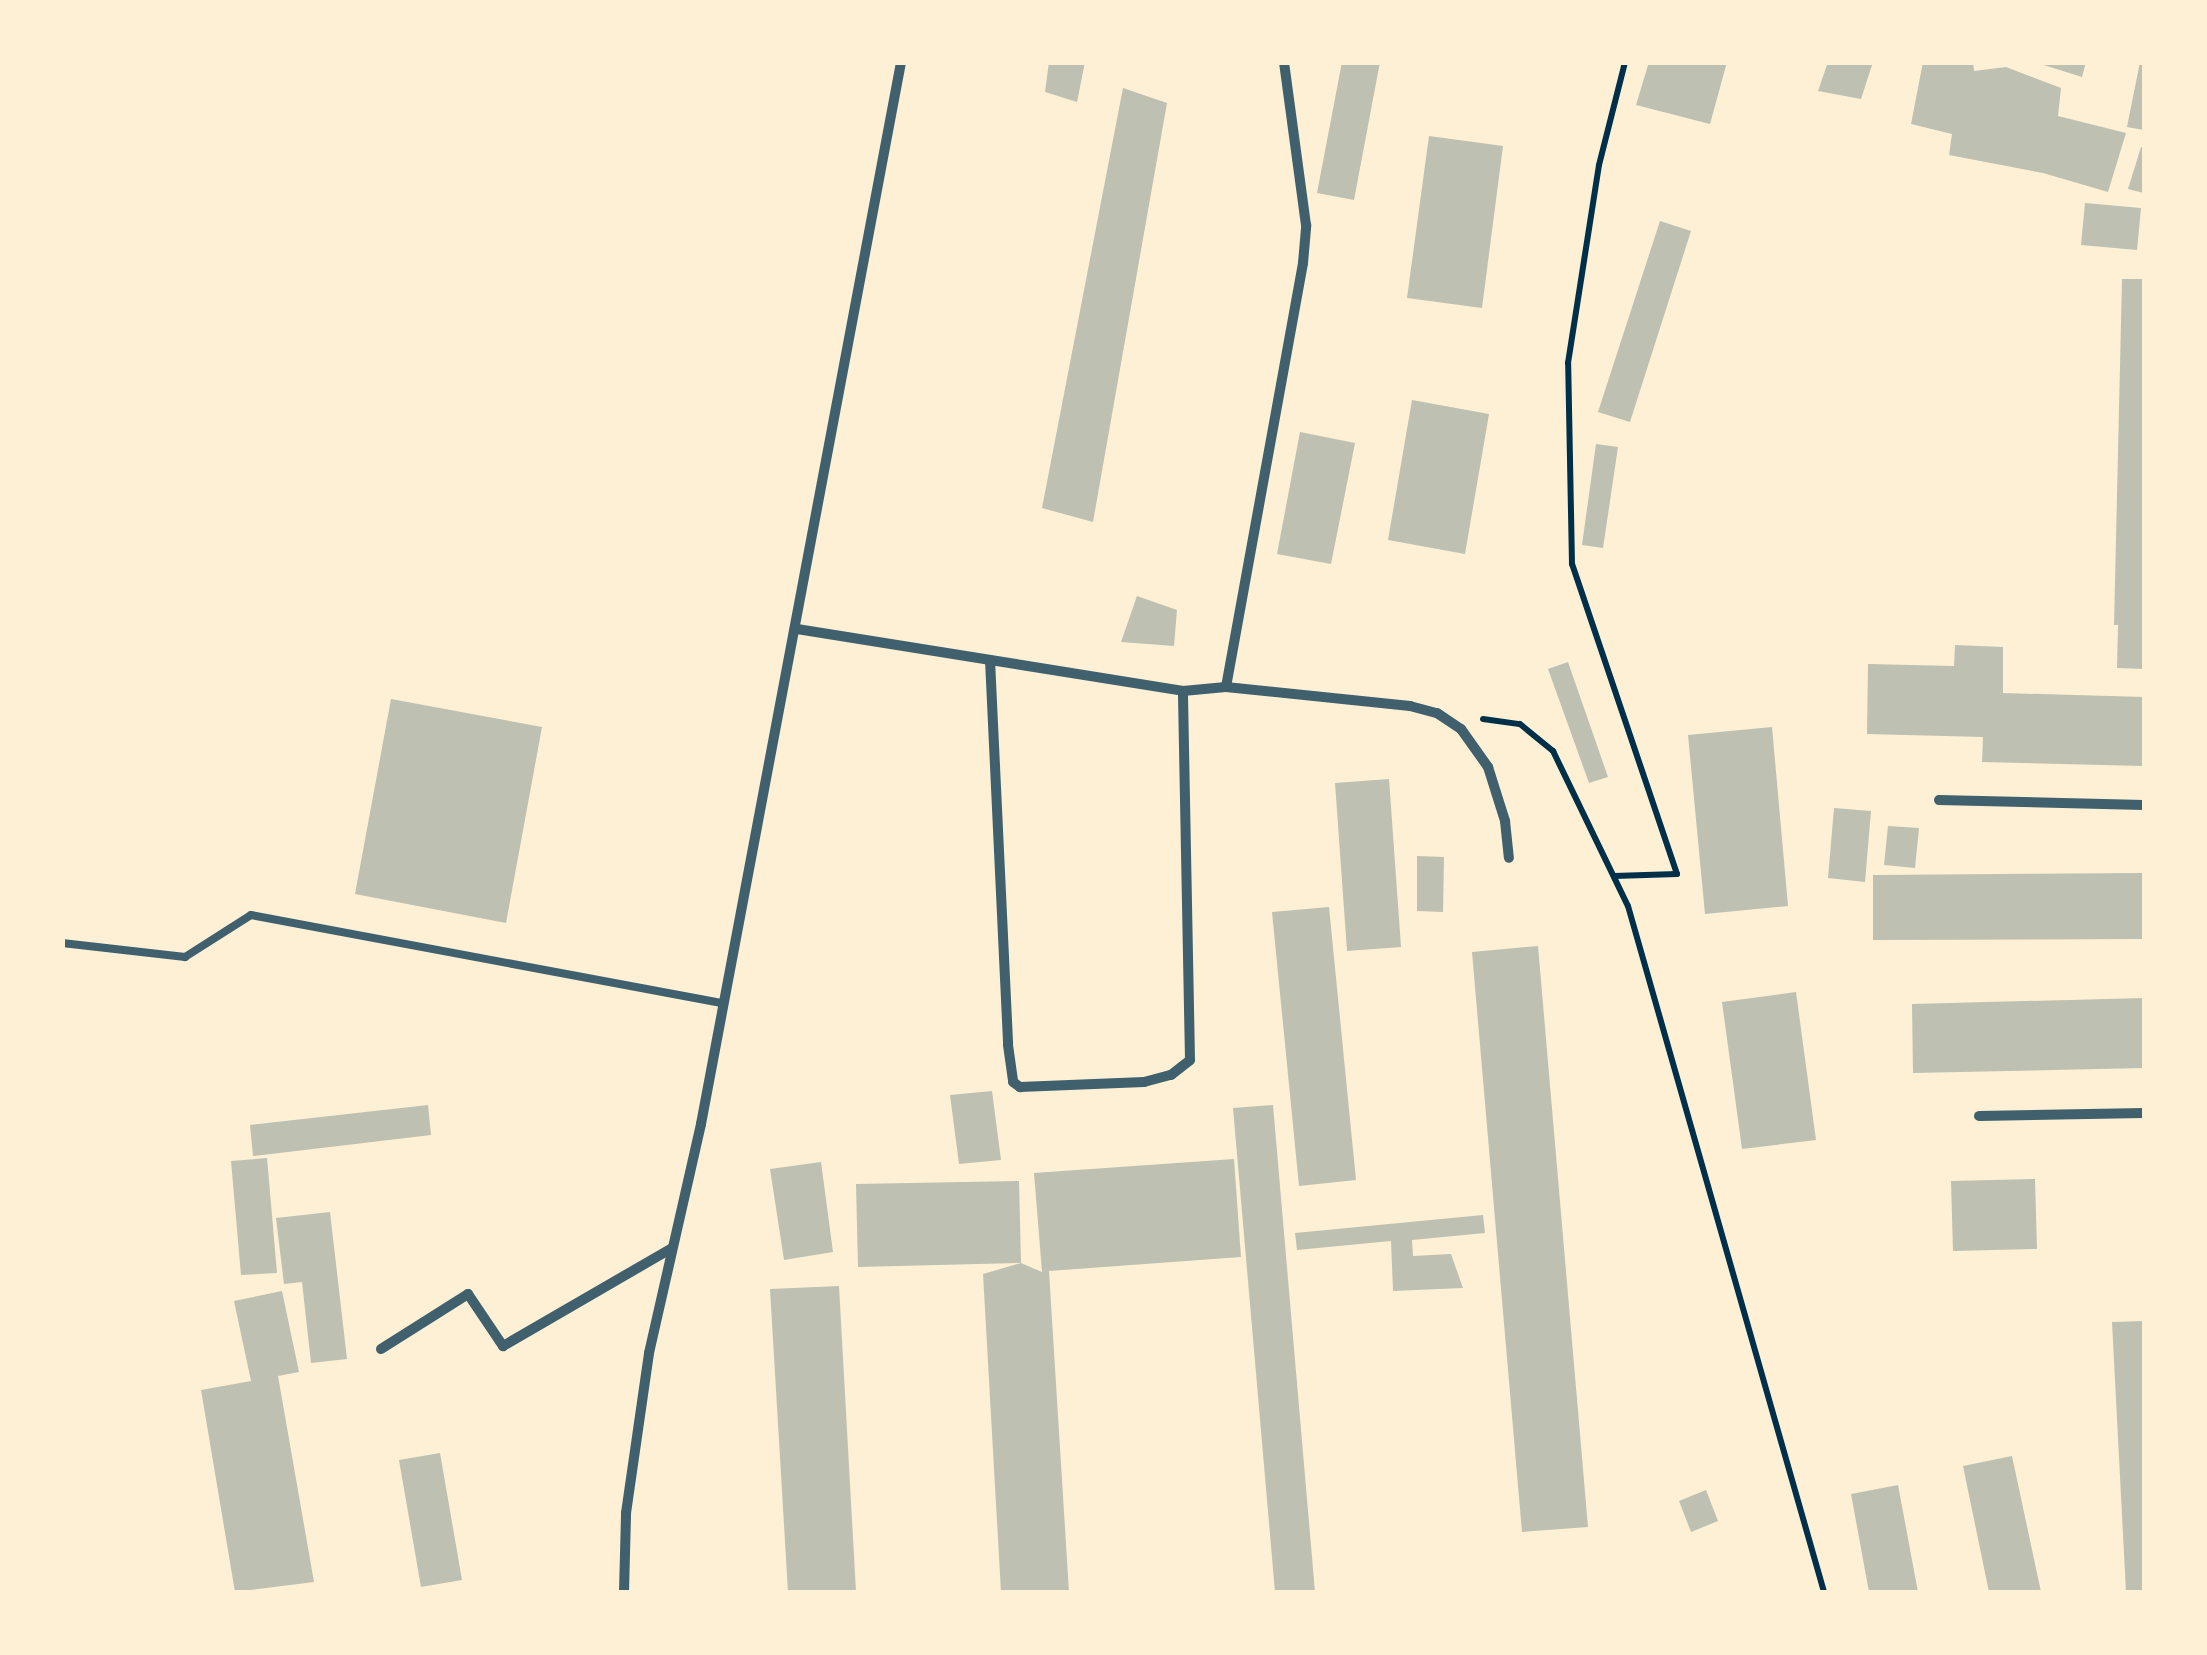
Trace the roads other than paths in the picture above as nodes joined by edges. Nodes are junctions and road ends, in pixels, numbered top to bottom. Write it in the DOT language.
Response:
graph roads {
  1 [pos="901,62"];
  2 [pos="1284,62"];
  3 [pos="797,629"];
  4 [pos="990,660"];
  5 [pos="1226,687"];
  6 [pos="1183,691"];
  7 [pos="1939,800"];
  8 [pos="2144,805"];
  9 [pos="1508,858"];
  10 [pos="62,943"];
  11 [pos="724,1003"];
  12 [pos="2144,1112"];
  13 [pos="1979,1116"];
  14 [pos="672,1248"];
  15 [pos="381,1349"];
  16 [pos="624,1592"];
  1 -- 3 [label="street"];
  2 -- 5 [label="street"];
  3 -- 4 [label="street"];
  3 -- 11 [label="street"];
  4 -- 6 [label="street"];
  4 -- 6 [label="street"];
  5 -- 6 [label="street"];
  5 -- 9 [label="street"];
  7 -- 8 [label="street"];
  10 -- 11 [label="lane"];
  11 -- 14 [label="street"];
  12 -- 13 [label="street"];
  14 -- 15 [label="street"];
  14 -- 16 [label="street"];
}
